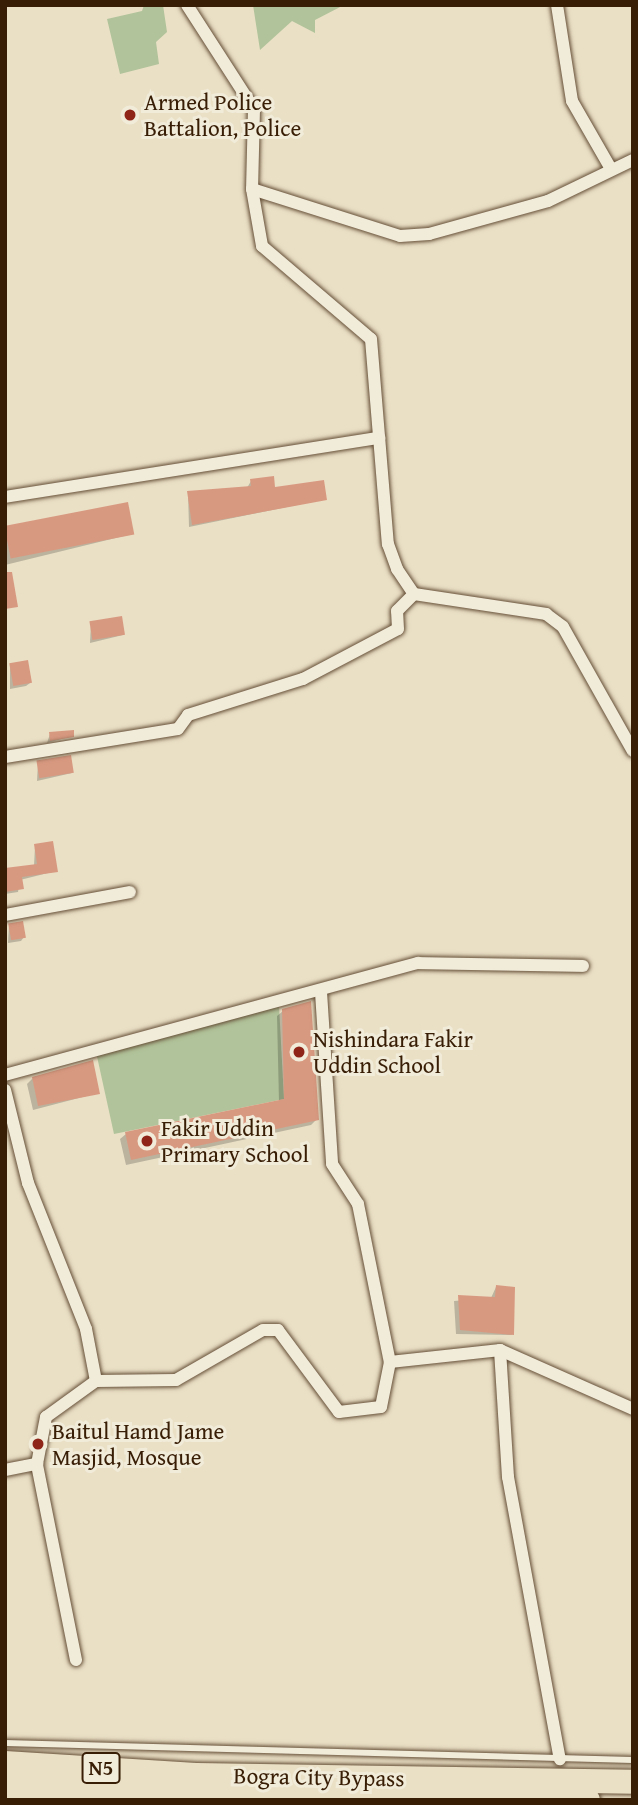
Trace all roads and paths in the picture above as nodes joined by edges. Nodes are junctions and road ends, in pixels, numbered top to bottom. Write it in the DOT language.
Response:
graph roads {
  1 [pos="187,5"];
  2 [pos="556,5"];
  3 [pos="633,160"];
  4 [pos="610,167"];
  5 [pos="252,189"];
  6 [pos="379,438"];
  7 [pos="5,497"];
  8 [pos="414,594"];
  9 [pos="633,751"];
  10 [pos="5,757"];
  11 [pos="130,892"];
  12 [pos="5,915"];
  13 [pos="583,966"];
  14 [pos="321,992"];
  15 [pos="5,1075"];
  16 [pos="5,1090"];
  17 [pos="500,1350"];
  18 [pos="390,1362"];
  19 [pos="96,1381"];
  20 [pos="633,1409"];
  21 [pos="37,1464"];
  22 [pos="5,1470"];
  23 [pos="76,1660"];
  24 [pos="5,1743"];
  25 [pos="560,1759"];
  26 [pos="633,1760"];
  27 [pos="5,1763"];
  28 [pos="633,1782"];
  29 [pos="197,1785"];
  30 [pos="5,1786"];
  31 [pos="588,1800"];
  1 -- 5 [label="street"];
  2 -- 4 [label="street"];
  3 -- 4 [label="street"];
  4 -- 5 [label="street"];
  5 -- 6 [label="street"];
  6 -- 7 [label="street"];
  6 -- 8 [label="street"];
  8 -- 9 [label="street"];
  8 -- 10 [label="street"];
  11 -- 12 [label="street"];
  13 -- 14 [label="street"];
  14 -- 15 [label="street"];
  14 -- 18 [label="street"];
  16 -- 19 [label="street"];
  17 -- 18 [label="street"];
  17 -- 20 [label="street"];
  17 -- 25 [label="street"];
  18 -- 19 [label="street"];
  19 -- 21 [label="street"];
  21 -- 22 [label="street"];
  21 -- 23 [label="street"];
  24 -- 25 [label="lane"];
  25 -- 26 [label="lane"];
  27 -- 29 [label="highway, Bogra City Bypass / N5"];
  28 -- 29 [label="highway, Bogra City Bypass / N5"];
  29 -- 30 [label="highway, Bogra City Bypass / N5"];
  29 -- 31 [label="highway, Bogra City Bypass / N5"];
}
